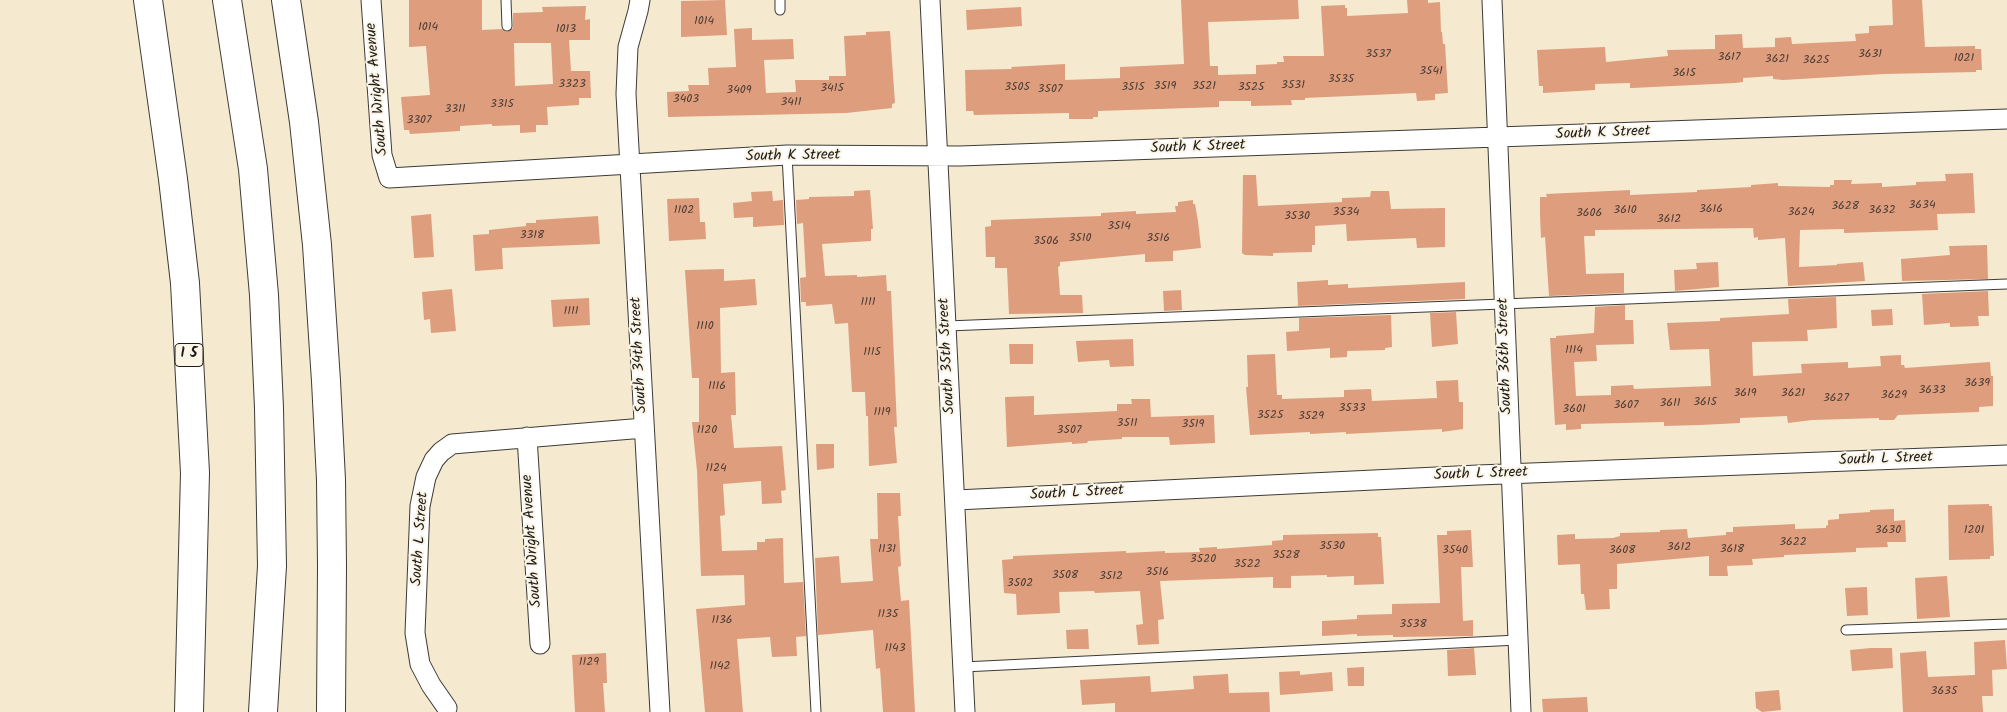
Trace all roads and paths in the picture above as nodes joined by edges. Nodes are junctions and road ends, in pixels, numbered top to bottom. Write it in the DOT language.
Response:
graph roads {
  1 [pos="148,0"];
  2 [pos="227,0"];
  3 [pos="286,0"];
  4 [pos="371,0"];
  5 [pos="506,0"];
  6 [pos="640,0"];
  7 [pos="780,0"];
  8 [pos="930,0"];
  9 [pos="1492,0"];
  10 [pos="780,10"];
  11 [pos="507,26"];
  12 [pos="2007,119"];
  13 [pos="1497,138"];
  14 [pos="936,155"];
  15 [pos="787,156"];
  16 [pos="630,164"];
  17 [pos="389,178"];
  18 [pos="2007,284"];
  19 [pos="1504,304"];
  20 [pos="947,326"];
  21 [pos="644,428"];
  22 [pos="527,437"];
  23 [pos="2007,455"];
  24 [pos="1510,473"];
  25 [pos="956,500"];
  26 [pos="2007,624"];
  27 [pos="1846,630"];
  28 [pos="1518,640"];
  29 [pos="540,644"];
  30 [pos="963,667"];
  31 [pos="447,708"];
  32 [pos="189,712"];
  33 [pos="263,712"];
  34 [pos="331,712"];
  35 [pos="660,712"];
  36 [pos="816,712"];
  37 [pos="965,712"];
  38 [pos="1521,712"];
  1 -- 32 [label="highway, I 5"];
  2 -- 33 [label="highway"];
  3 -- 34 [label="highway"];
  4 -- 17 [label="street, South Wright Avenue"];
  5 -- 11 [label="lane"];
  6 -- 16 [label="street, South 34th Street"];
  7 -- 10 [label="lane"];
  8 -- 14 [label="street, South 35th Street"];
  9 -- 13 [label="street, South 36th Street"];
  12 -- 13 [label="street, South K Street"];
  13 -- 14 [label="street, South K Street"];
  13 -- 19 [label="street, South 36th Street"];
  14 -- 15 [label="street, South K Street"];
  14 -- 20 [label="street, South 35th Street"];
  15 -- 16 [label="street, South K Street"];
  15 -- 36 [label="lane"];
  16 -- 17 [label="street, South K Street"];
  16 -- 21 [label="street, South 34th Street"];
  18 -- 19 [label="lane"];
  19 -- 20 [label="lane"];
  19 -- 24 [label="street, South 36th Street"];
  20 -- 25 [label="street, South 35th Street"];
  21 -- 22 [label="street, South L Street"];
  21 -- 35 [label="street, South 34th Street"];
  22 -- 29 [label="street, South Wright Avenue"];
  22 -- 31 [label="street, South L Street"];
  23 -- 24 [label="street, South L Street"];
  24 -- 25 [label="street, South L Street"];
  24 -- 28 [label="street, South 36th Street"];
  25 -- 30 [label="street, South 35th Street"];
  26 -- 27 [label="lane"];
  28 -- 30 [label="lane"];
  28 -- 38 [label="street, South 36th Street"];
  30 -- 37 [label="street, South 35th Street"];
}
